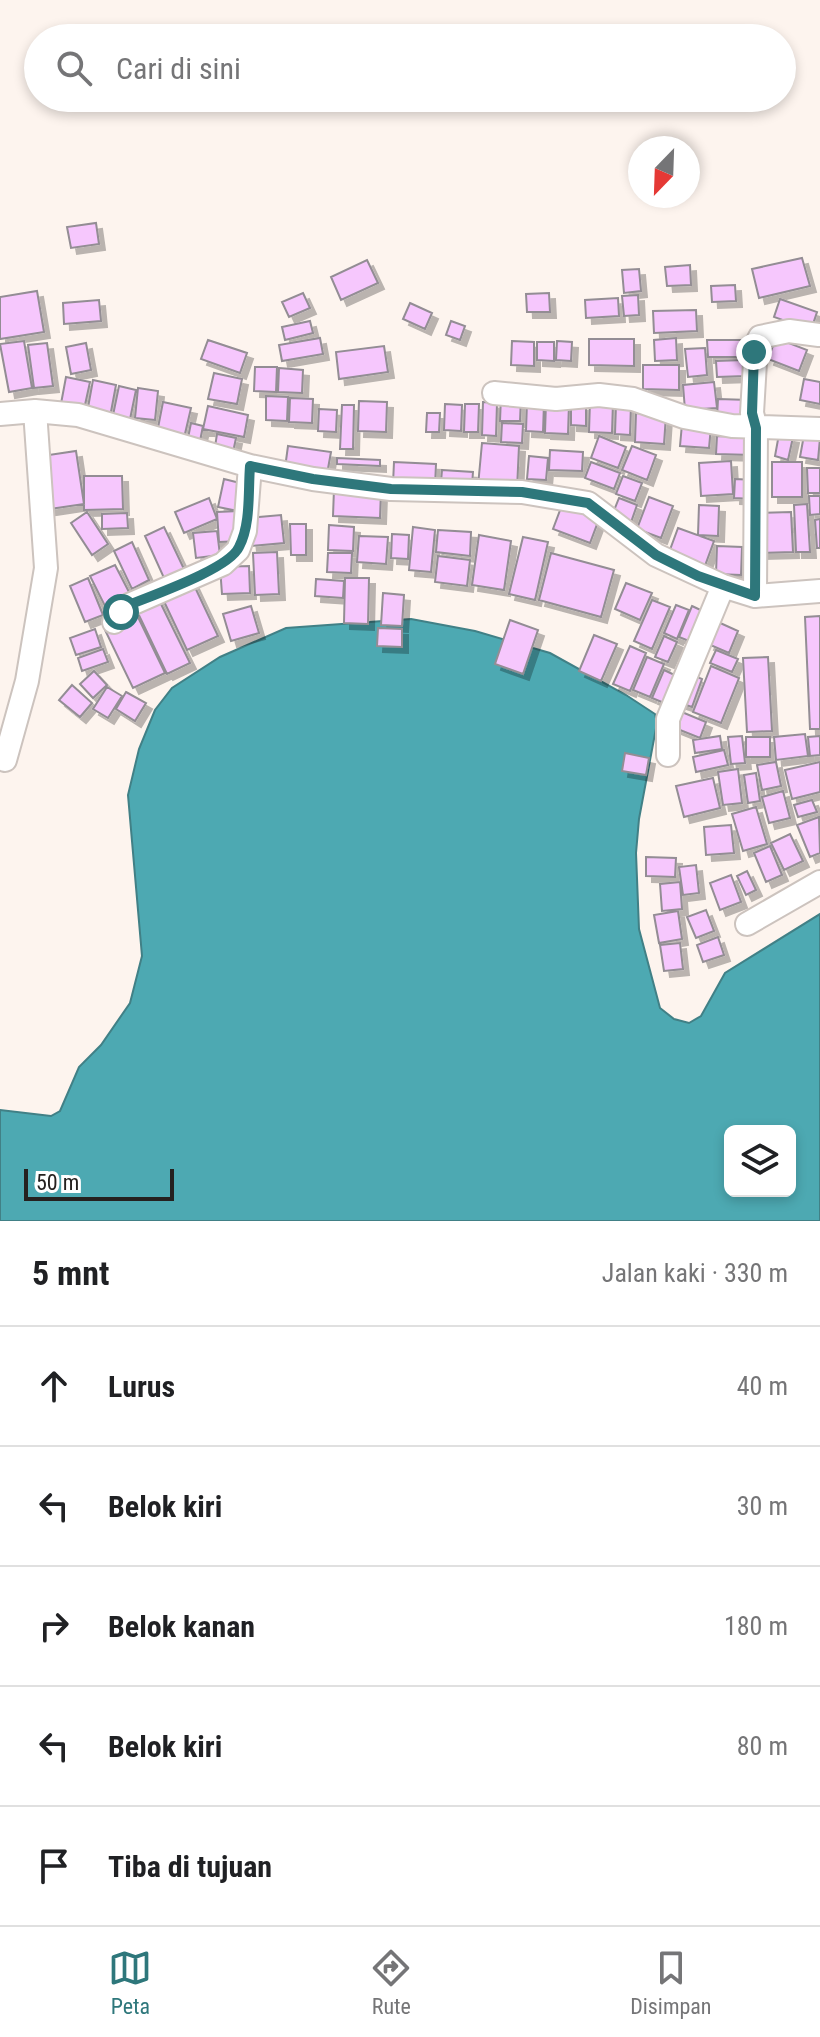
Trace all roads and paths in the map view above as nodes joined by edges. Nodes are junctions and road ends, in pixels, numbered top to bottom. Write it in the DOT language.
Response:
graph roads {
  1 [pos="819,335"];
  2 [pos="494,393"];
  3 [pos="35,411"];
  4 [pos="0,414"];
  5 [pos="756,428"];
  6 [pos="820,429"];
  7 [pos="250,466"];
  8 [pos="723,586"];
  9 [pos="820,591"];
  10 [pos="755,596"];
  11 [pos="114,622"];
  12 [pos="668,755"];
  13 [pos="5,760"];
  14 [pos="820,882"];
  15 [pos="747,924"];
  1 -- 5 [label="street"];
  2 -- 5 [label="street"];
  3 -- 4 [label="street"];
  3 -- 7 [label="street"];
  3 -- 13 [label="street"];
  5 -- 6 [label="street"];
  5 -- 10 [label="street"];
  7 -- 8 [label="street"];
  7 -- 11 [label="street"];
  8 -- 10 [label="street"];
  8 -- 12 [label="street"];
  9 -- 10 [label="street"];
  14 -- 15 [label="street"];
}
